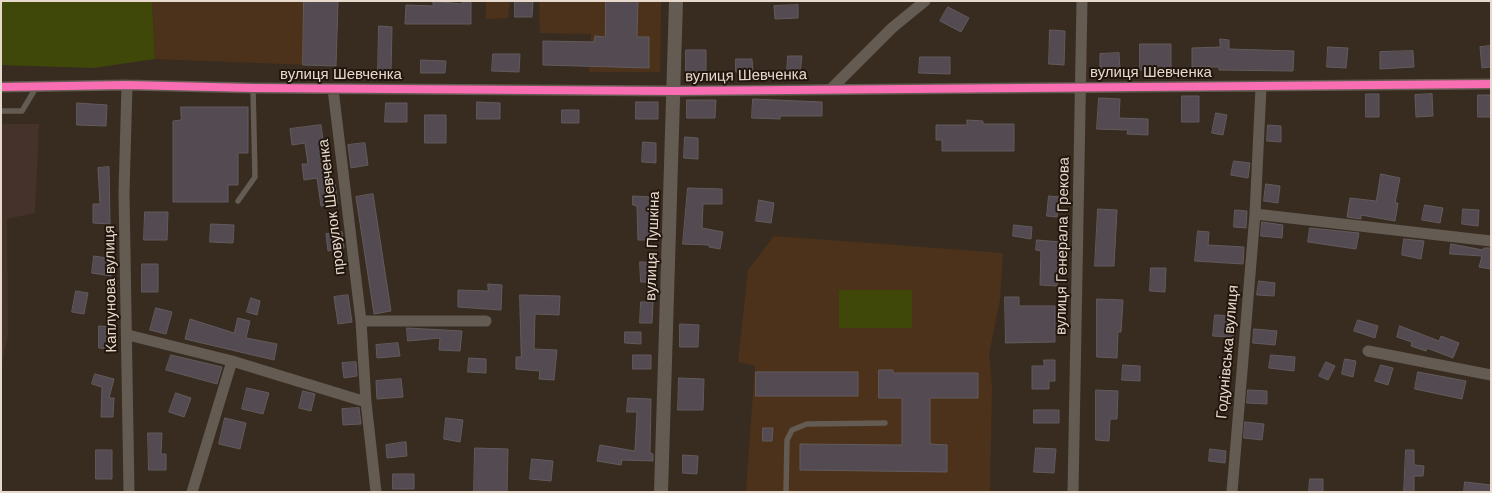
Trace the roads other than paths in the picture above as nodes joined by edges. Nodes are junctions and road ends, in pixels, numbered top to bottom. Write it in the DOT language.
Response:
graph roads {
  1 [pos="676,1"];
  2 [pos="925,1"];
  3 [pos="1082,1"];
  4 [pos="1491,84"];
  5 [pos="127,85"];
  6 [pos="1,86"];
  7 [pos="37,86"];
  8 [pos="1081,87"];
  9 [pos="1261,87"];
  10 [pos="253,88"];
  11 [pos="832,88"];
  12 [pos="333,89"];
  13 [pos="674,91"];
  14 [pos="1,111"];
  15 [pos="238,201"];
  16 [pos="1255,214"];
  17 [pos="1491,241"];
  18 [pos="361,321"];
  19 [pos="486,321"];
  20 [pos="128,334"];
  21 [pos="1368,352"];
  22 [pos="232,361"];
  23 [pos="1491,375"];
  24 [pos="366,402"];
  25 [pos="886,423"];
  26 [pos="129,492"];
  27 [pos="192,492"];
  28 [pos="376,492"];
  29 [pos="661,492"];
  30 [pos="786,492"];
  31 [pos="1073,492"];
  32 [pos="1232,492"];
  1 -- 13 [label="street, вулиця Пушкіна"];
  2 -- 11 [label="street"];
  3 -- 8 [label="street, вулиця Генерала Грекова"];
  4 -- 9 [label="street, вулиця Шевченка"];
  5 -- 7 [label="street, вулиця Шевченка"];
  5 -- 10 [label="street, вулиця Шевченка"];
  5 -- 20 [label="street, Каплунова вулиця"];
  6 -- 7 [label="street, вулиця Шевченка"];
  7 -- 14 [label="lane"];
  8 -- 9 [label="street, вулиця Шевченка"];
  8 -- 11 [label="street, вулиця Шевченка"];
  8 -- 31 [label="street, вулиця Генерала Грекова"];
  9 -- 16 [label="street, Годунівська вулиця"];
  10 -- 12 [label="street, вулиця Шевченка"];
  10 -- 15 [label="lane"];
  11 -- 13 [label="street, вулиця Шевченка"];
  12 -- 13 [label="street, вулиця Шевченка"];
  12 -- 18 [label="street, провулок Шевченка"];
  13 -- 29 [label="street, вулиця Пушкіна"];
  16 -- 17 [label="street"];
  16 -- 32 [label="street, Годунівська вулиця"];
  18 -- 19 [label="street"];
  18 -- 24 [label="street, провулок Шевченка"];
  20 -- 22 [label="street"];
  20 -- 26 [label="street, Каплунова вулиця"];
  21 -- 23 [label="street"];
  22 -- 24 [label="street"];
  22 -- 27 [label="street"];
  24 -- 28 [label="street, провулок Шевченка"];
  25 -- 30 [label="lane"];
}
